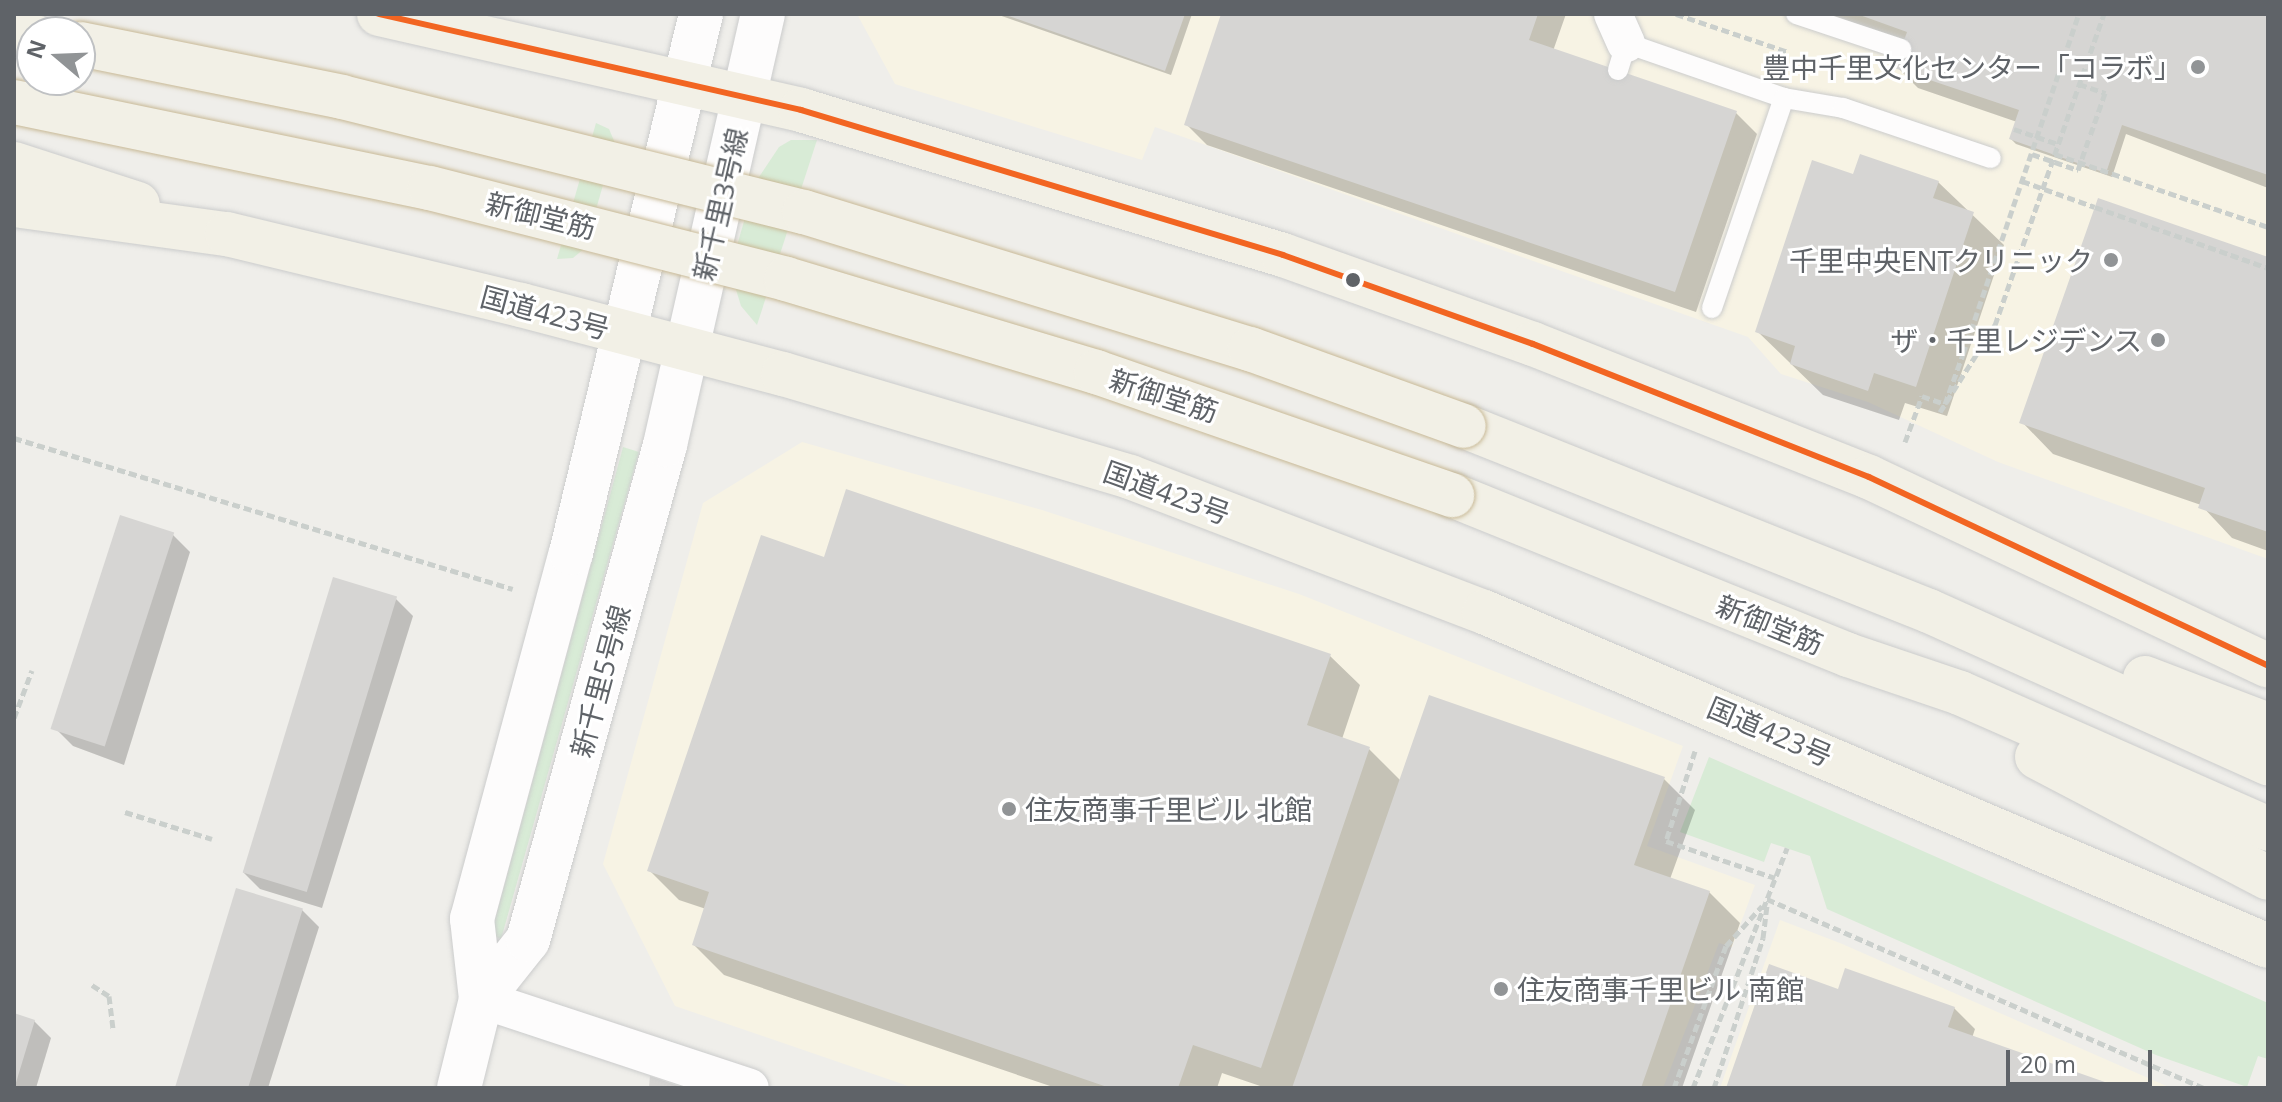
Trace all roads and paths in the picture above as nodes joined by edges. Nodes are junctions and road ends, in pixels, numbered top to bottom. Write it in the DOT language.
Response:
graph roads {
  1 [pos="379,14"];
  2 [pos="701,14"];
  3 [pos="763,14"];
  4 [pos="1676,14"];
  5 [pos="1796,14"];
  6 [pos="2079,14"];
  7 [pos="2104,14"];
  8 [pos="1619,43"];
  9 [pos="96,47"];
  10 [pos="1901,49"];
  11 [pos="1846,72"];
  12 [pos="2079,84"];
  13 [pos="684,85"];
  14 [pos="745,98"];
  15 [pos="1784,98"];
  16 [pos="14,102"];
  17 [pos="2032,154"];
  18 [pos="2055,154"];
  19 [pos="1991,158"];
  20 [pos="14,164"];
  21 [pos="2022,181"];
  22 [pos="14,205"];
  23 [pos="2268,227"];
  24 [pos="227,234"];
  25 [pos="2268,268"];
  26 [pos="1712,308"];
  27 [pos="624,332"];
  28 [pos="687,348"];
  29 [pos="1940,412"];
  30 [pos="14,438"];
  31 [pos="1902,452"];
  32 [pos="518,591"];
  33 [pos="1929,611"];
  34 [pos="1848,655"];
  35 [pos="2268,666"];
  36 [pos="32,670"];
  37 [pos="14,718"];
  38 [pos="2268,725"];
  39 [pos="1699,739"];
  40 [pos="2268,763"];
  41 [pos="125,812"];
  42 [pos="2268,829"];
  43 [pos="212,839"];
  44 [pos="1787,848"];
  45 [pos="1775,878"];
  46 [pos="2268,878"];
  47 [pos="1767,899"];
  48 [pos="2268,946"];
  49 [pos="92,985"];
  50 [pos="481,999"];
  51 [pos="1715,1029"];
  52 [pos="113,1030"];
  53 [pos="1730,1034"];
  54 [pos="684,1077"];
  55 [pos="459,1088"];
  56 [pos="750,1088"];
  57 [pos="1674,1088"];
  58 [pos="1693,1088"];
  59 [pos="1714,1088"];
  60 [pos="2204,1088"];
  1 -- 13 [label="highway"];
  2 -- 13 [label="street"];
  3 -- 14 [label="street, 新千里3号線"];
  4 -- 11 [label="path"];
  5 -- 10 [label="lane"];
  6 -- 17 [label="path, bridge"];
  7 -- 12 [label="path"];
  8 -- 15 [label="lane"];
  9 -- 33 [label="highway, bridge"];
  12 -- 17 [label="path, bridge"];
  12 -- 18 [label="path"];
  13 -- 14 [label="highway"];
  13 -- 27 [label="street"];
  14 -- 28 [label="street, 新千里3号線"];
  14 -- 35 [label="highway"];
  15 -- 19 [label="lane"];
  15 -- 26 [label="lane"];
  16 -- 34 [label="highway, 新御堂筋, bridge"];
  17 -- 21 [label="path, bridge"];
  18 -- 23 [label="path"];
  18 -- 29 [label="path"];
  20 -- 24 [label="highway"];
  21 -- 25 [label="path, bridge"];
  21 -- 31 [label="path, bridge"];
  22 -- 24 [label="highway, 国道423号"];
  24 -- 27 [label="highway, 国道423号"];
  27 -- 28 [label="highway, 国道423号"];
  27 -- 50 [label="street, 新千里5号線"];
  28 -- 48 [label="highway, 国道423号"];
  28 -- 50 [label="street, 新千里5号線"];
  30 -- 32 [label="path"];
  33 -- 38 [label="highway"];
  33 -- 40 [label="highway"];
  34 -- 42 [label="highway, 新御堂筋"];
  34 -- 46 [label="highway"];
  36 -- 37 [label="path"];
  39 -- 45 [label="path"];
  41 -- 43 [label="path"];
  44 -- 45 [label="path"];
  45 -- 47 [label="path"];
  47 -- 51 [label="path"];
  47 -- 53 [label="path"];
  47 -- 57 [label="path"];
  47 -- 60 [label="path"];
  49 -- 52 [label="path"];
  50 -- 54 [label="street"];
  50 -- 55 [label="street, 新千里5号線"];
  51 -- 53 [label="path"];
  51 -- 58 [label="path"];
  53 -- 59 [label="path"];
  54 -- 56 [label="street"];
}
